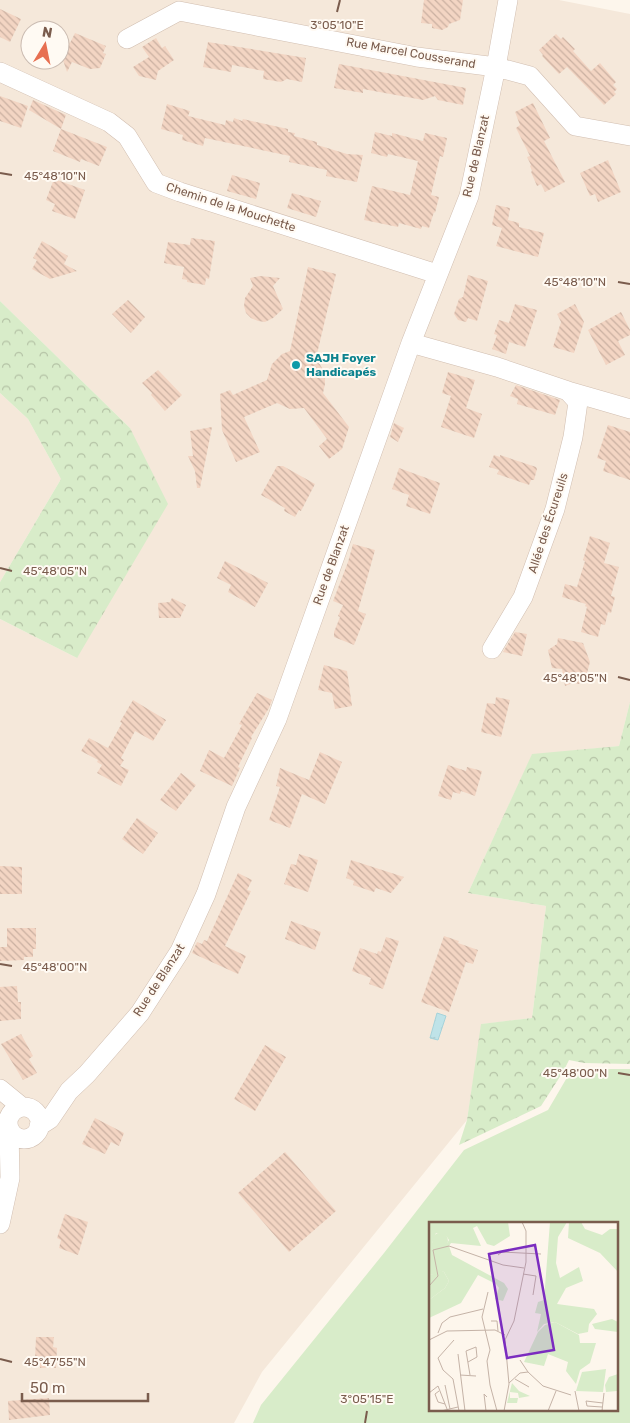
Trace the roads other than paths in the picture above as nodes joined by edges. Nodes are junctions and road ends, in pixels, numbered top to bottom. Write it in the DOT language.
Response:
graph roads {
  1 [pos="508,0"];
  2 [pos="127,39"];
  3 [pos="496,67"];
  4 [pos="0,72"];
  5 [pos="630,136"];
  6 [pos="437,274"];
  7 [pos="411,342"];
  8 [pos="568,391"];
  9 [pos="630,409"];
  10 [pos="492,649"];
  11 [pos="0,1089"];
  12 [pos="69,1091"];
  13 [pos="26,1108"];
  14 [pos="6,1121"];
  15 [pos="35,1131"];
  16 [pos="10,1178"];
  17 [pos="0,1224"];
  1 -- 3 [label="street, Rue de Blanzat"];
  2 -- 3 [label="street, Rue Marcel Cousserand"];
  3 -- 5 [label="street, Rue Marcel Cousserand"];
  3 -- 6 [label="street, Rue de Blanzat"];
  4 -- 6 [label="street, Chemin de la Mouchette"];
  6 -- 7 [label="street, Rue de Blanzat"];
  7 -- 8 [label="street"];
  7 -- 12 [label="street, Rue de Blanzat"];
  8 -- 9 [label="street"];
  8 -- 10 [label="street, Allée des Écureuils"];
  11 -- 13 [label="street"];
  12 -- 13 [label="street, Rue de Blanzat"];
  12 -- 15 [label="street, Rue de Blanzat"];
  13 -- 14 [label="street"];
  13 -- 15 [label="street"];
  14 -- 15 [label="street"];
  14 -- 16 [label="street, Rue de Blanzat"];
  15 -- 16 [label="street, Rue de Blanzat"];
  16 -- 17 [label="street, Rue de Blanzat"];
}
